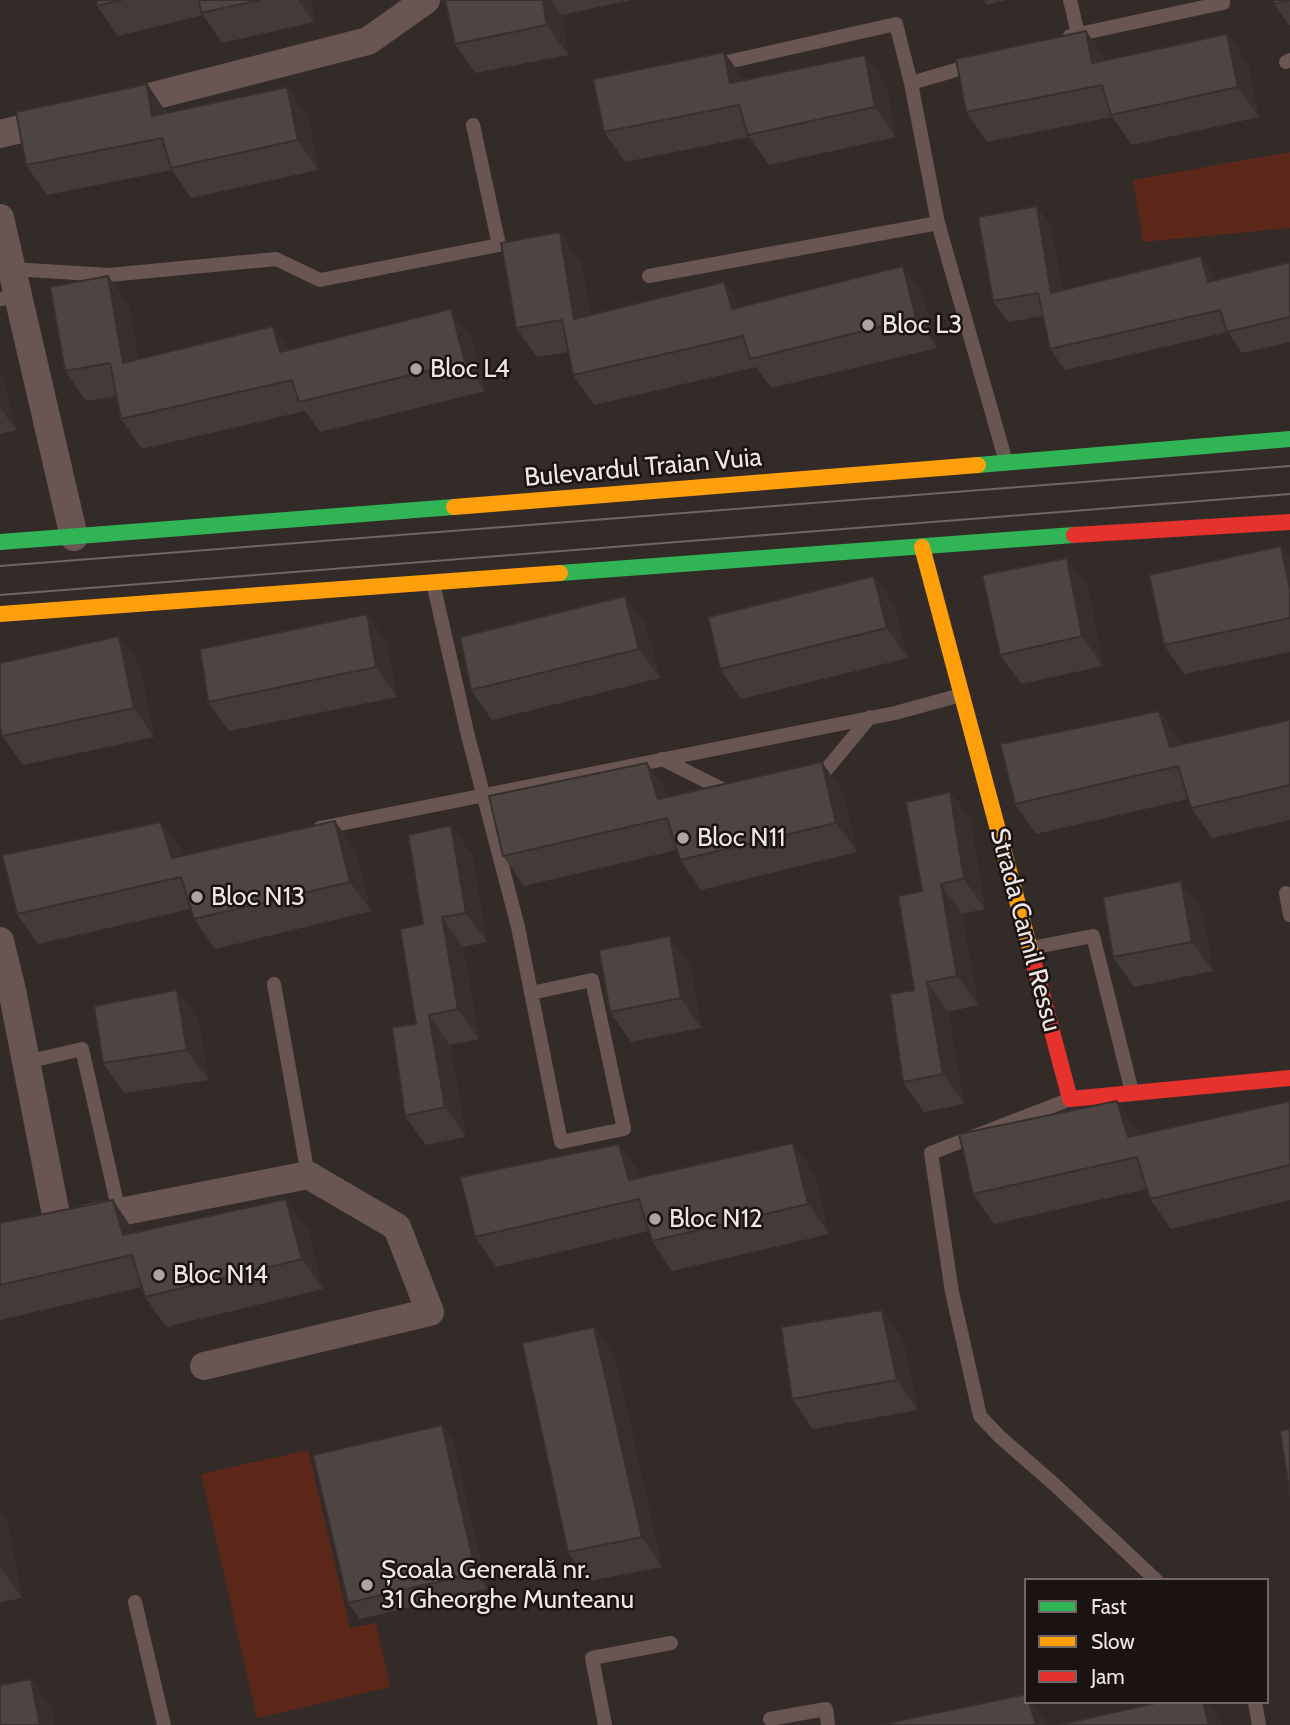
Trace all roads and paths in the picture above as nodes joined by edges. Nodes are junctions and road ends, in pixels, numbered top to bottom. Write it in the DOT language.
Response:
graph roads {
  1 [pos="426,0"];
  2 [pos="1070,0"];
  3 [pos="1223,0"];
  4 [pos="1078,34"];
  5 [pos="1052,42"];
  6 [pos="988,61"];
  7 [pos="694,69"];
  8 [pos="911,83"];
  9 [pos="473,125"];
  10 [pos="0,134"];
  11 [pos="0,218"];
  12 [pos="938,223"];
  13 [pos="12,269"];
  14 [pos="649,276"];
  15 [pos="9,298"];
  16 [pos="1290,439"];
  17 [pos="1006,463"];
  18 [pos="1290,522"];
  19 [pos="74,537"];
  20 [pos="0,542"];
  21 [pos="922,547"];
  22 [pos="433,582"];
  23 [pos="0,614"];
  24 [pos="963,694"];
  25 [pos="870,717"];
  26 [pos="662,759"];
  27 [pos="801,775"];
  28 [pos="751,786"];
  29 [pos="483,795"];
  30 [pos="301,832"];
  31 [pos="1286,893"];
  32 [pos="1290,915"];
  33 [pos="0,941"];
  34 [pos="1030,948"];
  35 [pos="274,984"];
  36 [pos="531,993"];
  37 [pos="26,1062"];
  38 [pos="1290,1078"];
  39 [pos="1132,1094"];
  40 [pos="1070,1099"];
  41 [pos="308,1175"];
  42 [pos="119,1212"];
  43 [pos="204,1366"];
  44 [pos="1154,1578"];
  45 [pos="135,1602"];
  46 [pos="671,1643"];
  47 [pos="1255,1704"];
  48 [pos="770,1719"];
  49 [pos="164,1725"];
  50 [pos="605,1725"];
  51 [pos="828,1725"];
  52 [pos="1259,1725"];
  1 -- 10 [label="street"];
  2 -- 4 [label="lane"];
  3 -- 4 [label="lane"];
  4 -- 5 [label="lane"];
  6 -- 8 [label="lane"];
  7 -- 8 [label="lane"];
  8 -- 12 [label="lane"];
  9 -- 13 [label="lane"];
  11 -- 13 [label="street"];
  12 -- 14 [label="lane"];
  12 -- 17 [label="lane"];
  13 -- 15 [label="street"];
  15 -- 19 [label="street"];
  16 -- 17 [label="main road, Bulevardul Traian Vuia"];
  17 -- 19 [label="main road, Bulevardul Traian Vuia"];
  18 -- 21 [label="main road"];
  19 -- 20 [label="main road, Bulevardul Traian Vuia"];
  21 -- 22 [label="main road"];
  21 -- 24 [label="main road, Strada Camil Ressu"];
  22 -- 23 [label="main road"];
  22 -- 29 [label="lane"];
  24 -- 25 [label="lane"];
  24 -- 34 [label="main road, Strada Camil Ressu"];
  25 -- 26 [label="lane"];
  25 -- 27 [label="lane"];
  26 -- 28 [label="lane"];
  26 -- 29 [label="lane"];
  29 -- 30 [label="lane"];
  29 -- 36 [label="lane"];
  31 -- 32 [label="lane"];
  33 -- 37 [label="street"];
  34 -- 39 [label="lane"];
  34 -- 40 [label="main road, Strada Camil Ressu"];
  35 -- 41 [label="lane"];
  36 -- 36 [label="lane"];
  37 -- 42 [label="lane"];
  37 -- 42 [label="street"];
  38 -- 39 [label="main road"];
  39 -- 40 [label="main road"];
  40 -- 44 [label="lane"];
  41 -- 42 [label="street"];
  41 -- 43 [label="street"];
  45 -- 49 [label="lane"];
  46 -- 50 [label="lane"];
  47 -- 52 [label="lane"];
  48 -- 51 [label="lane"];
}
